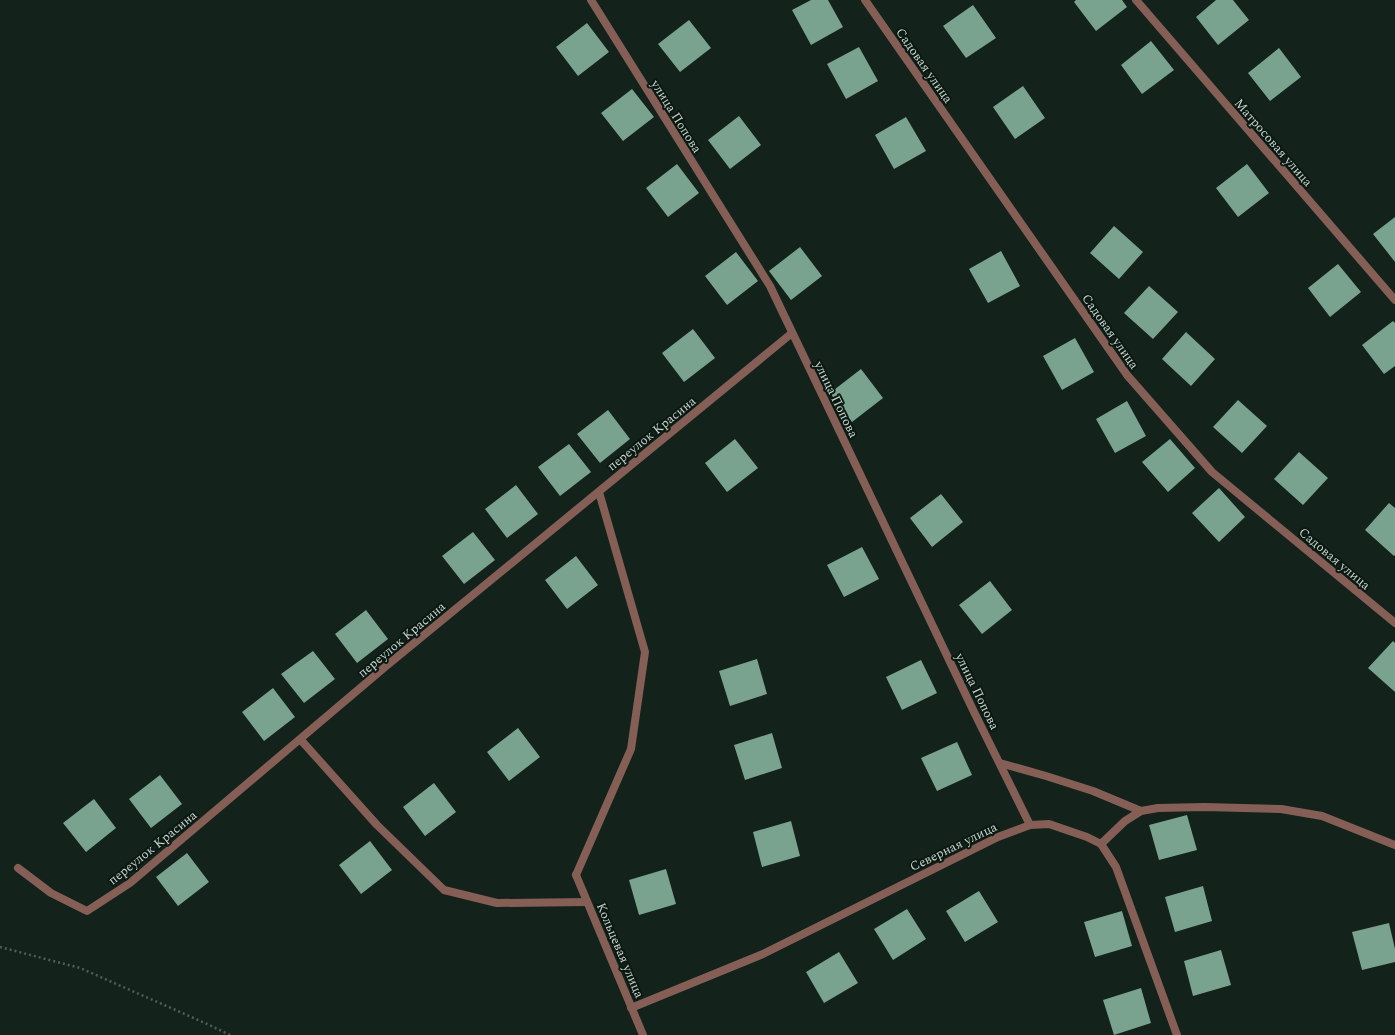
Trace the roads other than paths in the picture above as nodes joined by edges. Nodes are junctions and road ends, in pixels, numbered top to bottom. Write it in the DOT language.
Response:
graph roads {
  1 [pos="591,0"];
  2 [pos="865,0"];
  3 [pos="1136,0"];
  4 [pos="1395,300"];
  5 [pos="792,333"];
  6 [pos="599,492"];
  7 [pos="1395,623"];
  8 [pos="300,739"];
  9 [pos="1000,763"];
  10 [pos="1141,811"];
  11 [pos="1030,825"];
  12 [pos="1101,844"];
  13 [pos="1395,845"];
  14 [pos="18,868"];
  15 [pos="587,902"];
  16 [pos="632,1008"];
  17 [pos="643,1035"];
  18 [pos="1176,1035"];
  1 -- 5 [label="street, улица Попова"];
  2 -- 7 [label="street, Садовая улица"];
  3 -- 4 [label="street, Матросовая улица"];
  5 -- 6 [label="street, переулок Красина"];
  5 -- 9 [label="street, улица Попова"];
  6 -- 8 [label="street, переулок Красина"];
  6 -- 15 [label="street, Кольцевая улица"];
  8 -- 14 [label="street, переулок Красина"];
  8 -- 15 [label="street"];
  9 -- 10 [label="street"];
  9 -- 11 [label="street, улица Попова"];
  10 -- 12 [label="street"];
  10 -- 13 [label="street"];
  11 -- 12 [label="street, Северная улица"];
  11 -- 16 [label="street, Северная улица"];
  12 -- 18 [label="street"];
  15 -- 16 [label="street, Кольцевая улица"];
  16 -- 17 [label="street, Кольцевая улица"];
}
